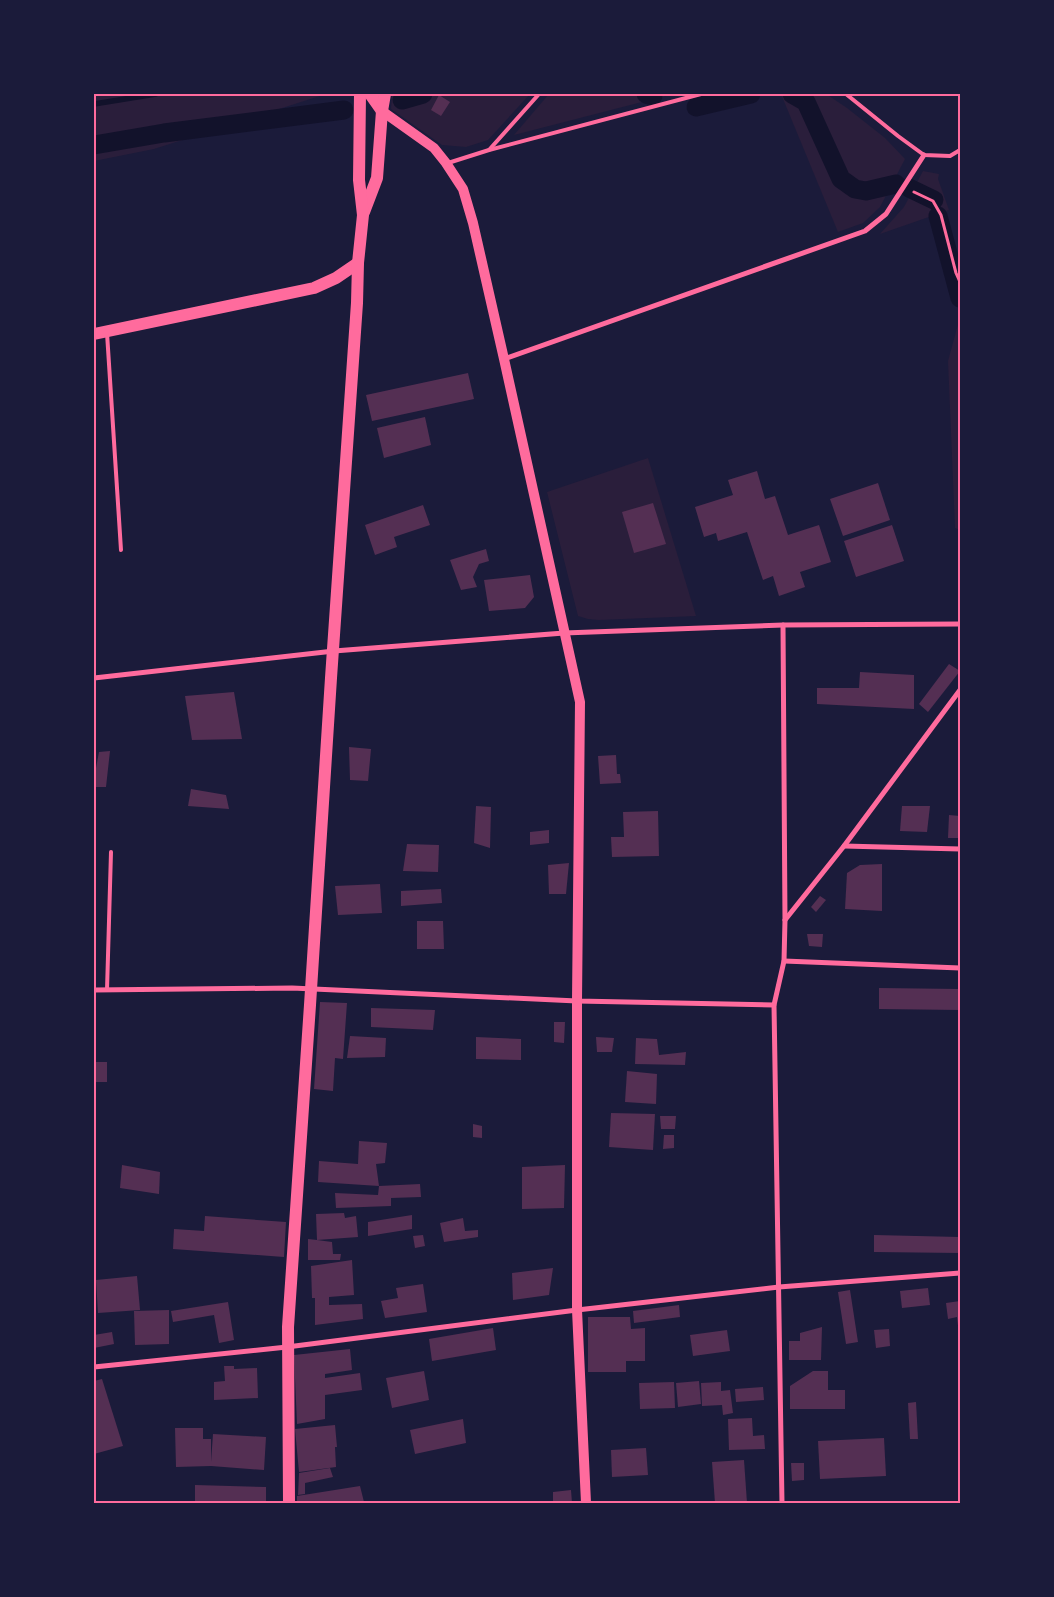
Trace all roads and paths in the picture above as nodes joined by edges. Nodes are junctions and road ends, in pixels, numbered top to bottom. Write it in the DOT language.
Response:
graph roads {
  1 [pos="360,94"];
  2 [pos="370,94"];
  3 [pos="385,94"];
  4 [pos="538,94"];
  5 [pos="701,94"];
  6 [pos="846,94"];
  7 [pos="382,111"];
  8 [pos="488,150"];
  9 [pos="960,150"];
  10 [pos="924,154"];
  11 [pos="446,163"];
  12 [pos="901,189"];
  13 [pos="363,215"];
  14 [pos="358,263"];
  15 [pos="960,282"];
  16 [pos="100,333"];
  17 [pos="504,359"];
  18 [pos="120,550"];
  19 [pos="960,624"];
  20 [pos="783,625"];
  21 [pos="564,633"];
  22 [pos="334,651"];
  23 [pos="94,678"];
  24 [pos="960,690"];
  25 [pos="844,846"];
  26 [pos="960,849"];
  27 [pos="111,852"];
  28 [pos="785,920"];
  29 [pos="784,961"];
  30 [pos="960,968"];
  31 [pos="311,989"];
  32 [pos="94,990"];
  33 [pos="108,990"];
  34 [pos="577,1002"];
  35 [pos="774,1005"];
  36 [pos="960,1273"];
  37 [pos="779,1287"];
  38 [pos="577,1310"];
  39 [pos="287,1347"];
  40 [pos="94,1367"];
  41 [pos="289,1503"];
  42 [pos="586,1503"];
  43 [pos="782,1503"];
  1 -- 13 [label="main road"];
  2 -- 7 [label="main road"];
  3 -- 7 [label="main road"];
  4 -- 8 [label="lane"];
  5 -- 8 [label="lane"];
  6 -- 10 [label="lane"];
  7 -- 11 [label="main road"];
  7 -- 13 [label="main road"];
  8 -- 11 [label="lane"];
  9 -- 10 [label="lane"];
  10 -- 12 [label="street"];
  11 -- 17 [label="main road"];
  12 -- 15 [label="path"];
  12 -- 17 [label="street"];
  13 -- 14 [label="main road"];
  14 -- 16 [label="main road"];
  14 -- 22 [label="main road"];
  16 -- 18 [label="lane"];
  17 -- 21 [label="main road"];
  19 -- 20 [label="street"];
  20 -- 21 [label="street"];
  20 -- 28 [label="street"];
  21 -- 22 [label="street"];
  21 -- 34 [label="main road"];
  22 -- 23 [label="street"];
  22 -- 31 [label="main road"];
  24 -- 25 [label="street"];
  25 -- 26 [label="street"];
  25 -- 28 [label="street"];
  27 -- 33 [label="lane"];
  28 -- 29 [label="street"];
  29 -- 30 [label="street"];
  29 -- 35 [label="street"];
  31 -- 33 [label="street"];
  31 -- 34 [label="street"];
  31 -- 39 [label="main road"];
  32 -- 33 [label="street"];
  34 -- 35 [label="street"];
  34 -- 38 [label="main road"];
  35 -- 37 [label="street"];
  36 -- 37 [label="street"];
  37 -- 38 [label="street"];
  37 -- 43 [label="street"];
  38 -- 39 [label="street"];
  38 -- 42 [label="main road"];
  39 -- 40 [label="street"];
  39 -- 41 [label="main road"];
}
